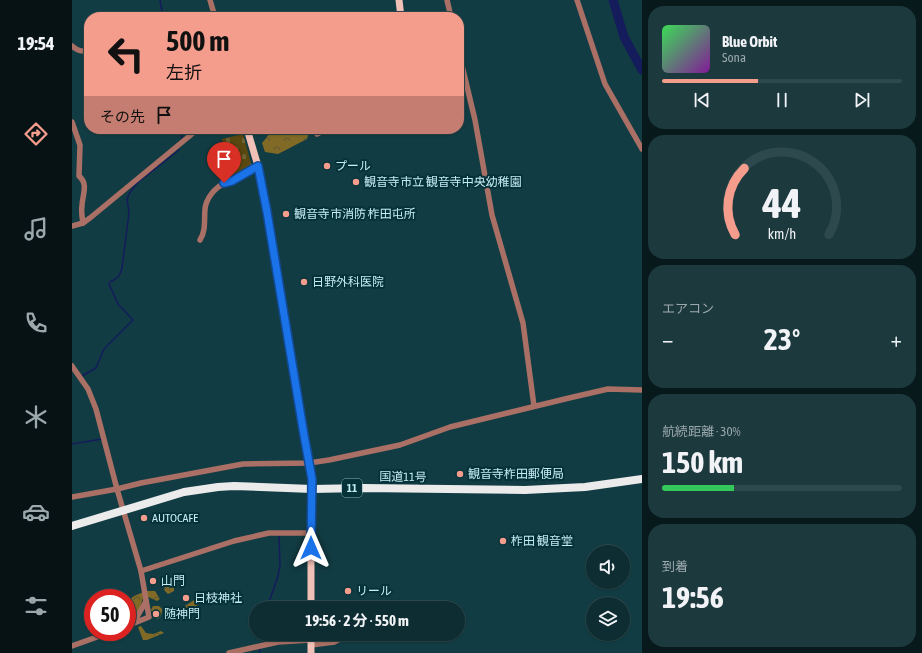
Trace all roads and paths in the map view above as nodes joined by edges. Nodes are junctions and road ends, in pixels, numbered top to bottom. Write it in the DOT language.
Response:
graph roads {
  1 [pos="210,0"];
  2 [pos="399,0"];
  3 [pos="447,0"];
  4 [pos="577,0"];
  5 [pos="214,12"];
  6 [pos="400,12"];
  7 [pos="450,12"];
  8 [pos="72,46"];
  9 [pos="84,51"];
  10 [pos="464,74"];
  11 [pos="72,122"];
  12 [pos="192,134"];
  13 [pos="248,134"];
  14 [pos="642,149"];
  15 [pos="258,166"];
  16 [pos="83,223"];
  17 [pos="72,226"];
  18 [pos="200,240"];
  19 [pos="73,369"];
  20 [pos="642,390"];
  21 [pos="534,406"];
  22 [pos="309,463"];
  23 [pos="640,479"];
  24 [pos="117,489"];
  25 [pos="312,489"];
  26 [pos="72,498"];
  27 [pos="123,510"];
  28 [pos="72,526"];
  29 [pos="311,533"];
  30 [pos="141,571"];
  31 [pos="146,600"];
  32 [pos="311,601"];
  33 [pos="136,618"];
  34 [pos="136,622"];
  35 [pos="86,641"];
  36 [pos="294,641"];
  37 [pos="311,641"];
  38 [pos="322,641"];
  39 [pos="336,641"];
  40 [pos="72,646"];
  41 [pos="229,653"];
  42 [pos="311,653"];
  1 -- 5 [label="street"];
  2 -- 6 [label="main road"];
  3 -- 7 [label="street"];
  4 -- 14 [label="street"];
  8 -- 9 [label="street"];
  10 -- 21 [label="street"];
  11 -- 16 [label="street"];
  12 -- 16 [label="street"];
  13 -- 15 [label="main road"];
  15 -- 18 [label="street"];
  15 -- 22 [label="main road"];
  16 -- 17 [label="street"];
  19 -- 24 [label="street"];
  20 -- 21 [label="street"];
  21 -- 22 [label="street"];
  22 -- 24 [label="street"];
  22 -- 25 [label="main road"];
  23 -- 25 [label="highway, 国道11号 / 11"];
  24 -- 26 [label="street"];
  24 -- 27 [label="street"];
  25 -- 27 [label="highway, 国道11号 / 11"];
  25 -- 29 [label="main road"];
  27 -- 28 [label="highway, 国道11号 / 11"];
  27 -- 30 [label="street"];
  29 -- 30 [label="street"];
  29 -- 32 [label="main road"];
  30 -- 31 [label="street"];
  31 -- 33 [label="street"];
  31 -- 34 [label="street"];
  35 -- 40 [label="street"];
  36 -- 41 [label="street"];
  37 -- 42 [label="main road"];
  38 -- 39 [label="street"];
}
